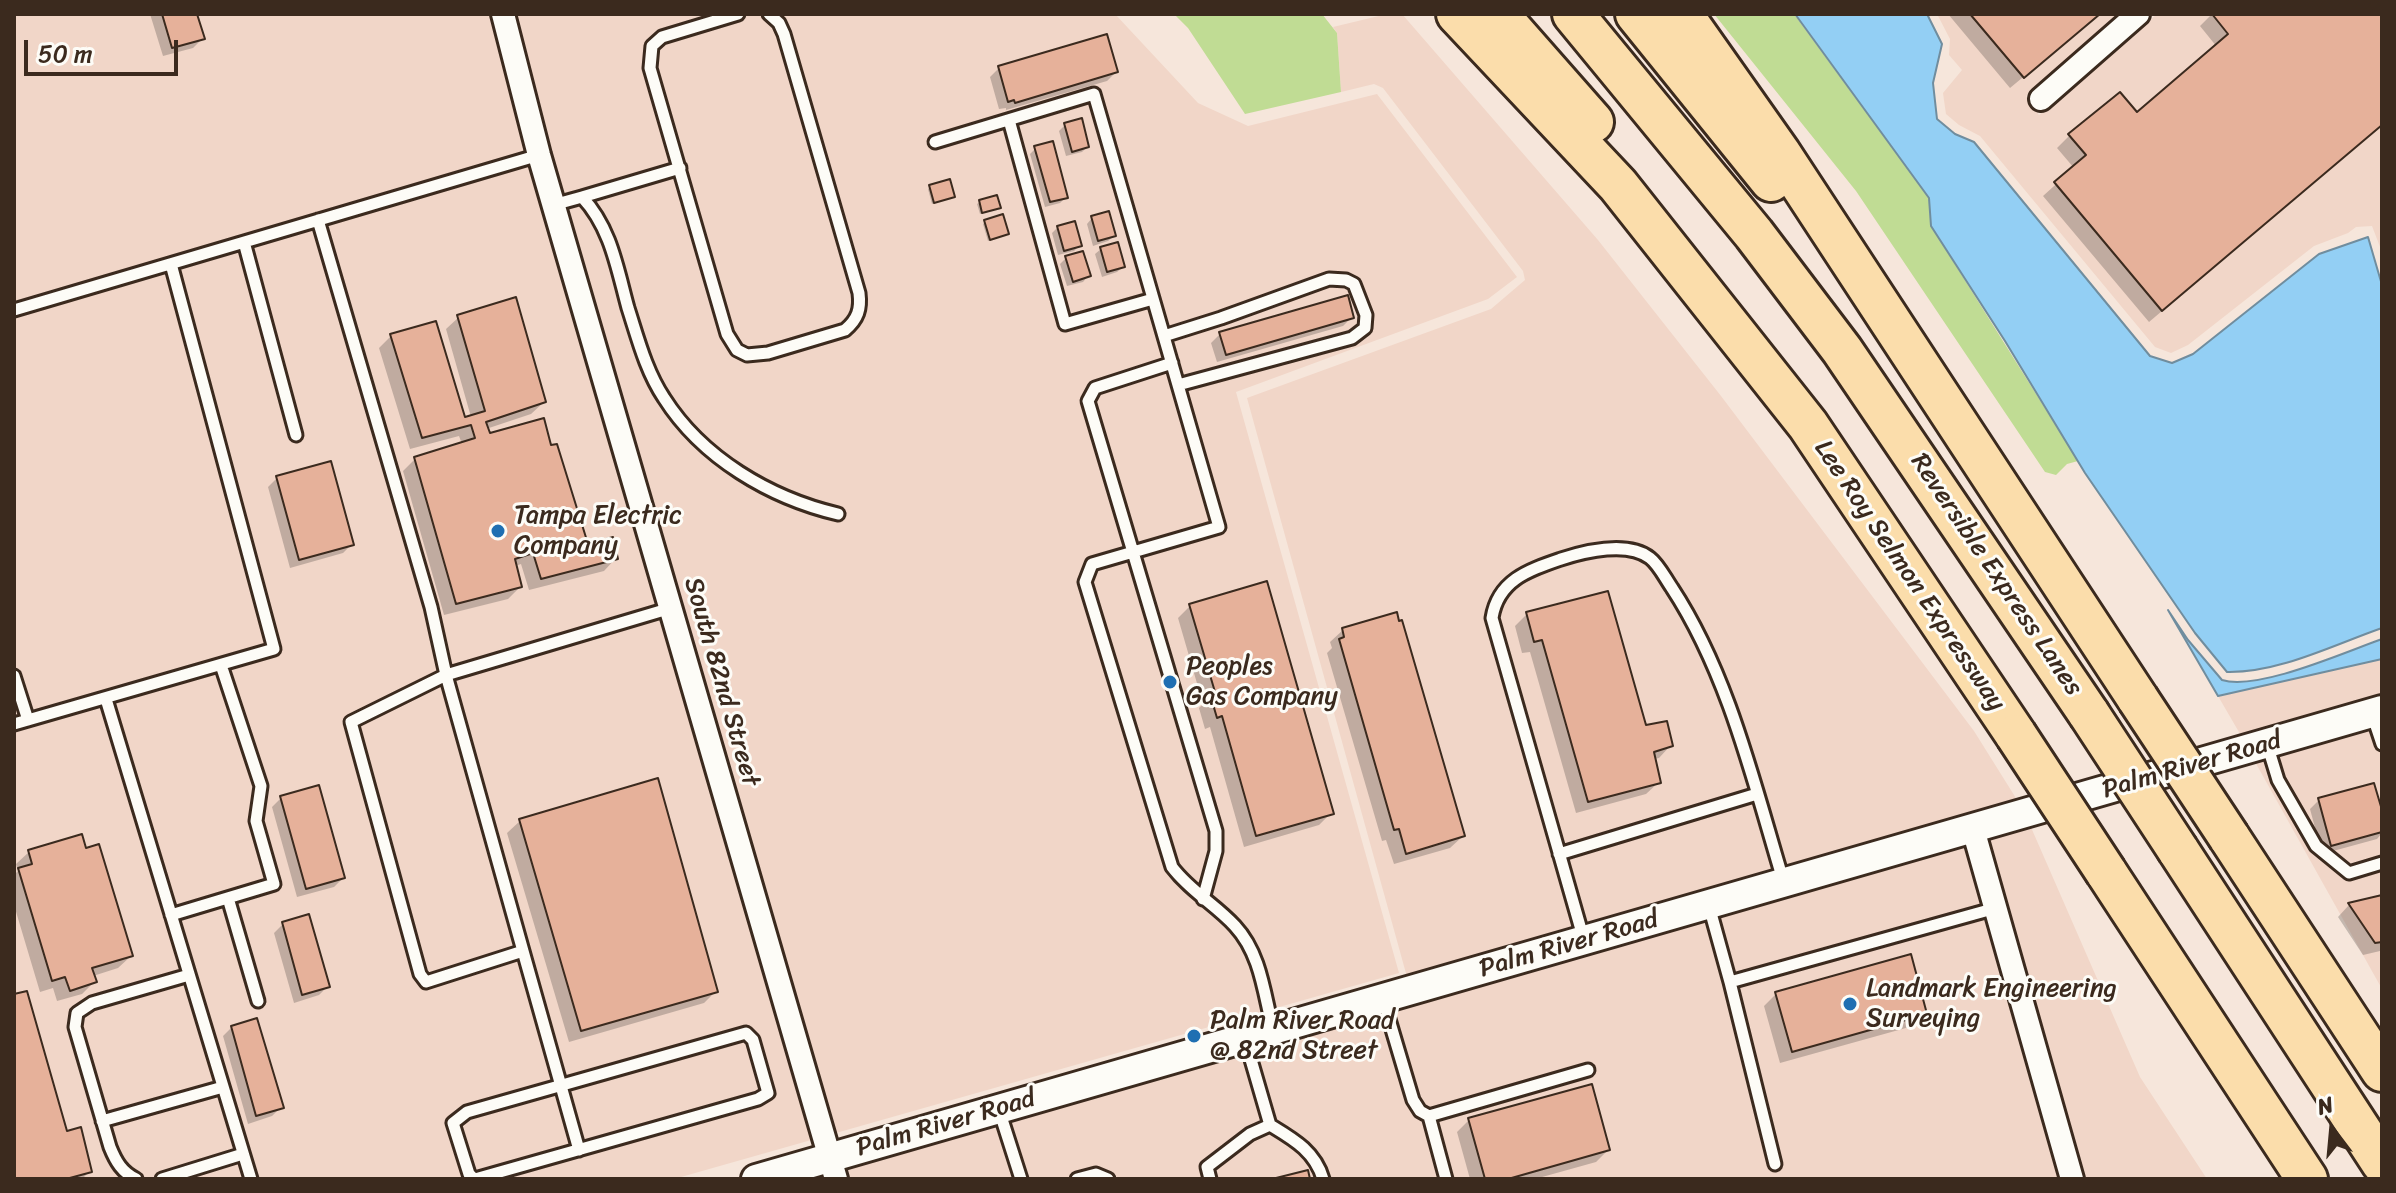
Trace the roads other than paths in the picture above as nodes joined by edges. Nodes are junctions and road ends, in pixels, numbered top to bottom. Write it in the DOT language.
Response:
graph roads {
  1 [pos="503,14"];
  2 [pos="738,14"];
  3 [pos="769,14"];
  4 [pos="1457,14"];
  5 [pos="1498,14"];
  6 [pos="1573,14"];
  7 [pos="1636,14"];
  8 [pos="1682,14"];
  9 [pos="2138,14"];
  10 [pos="2041,99"];
  11 [pos="1009,120"];
  12 [pos="935,142"];
  13 [pos="539,155"];
  14 [pos="680,168"];
  15 [pos="582,197"];
  16 [pos="553,205"];
  17 [pos="318,220"];
  18 [pos="244,242"];
  19 [pos="1839,243"];
  20 [pos="171,264"];
  21 [pos="1153,299"];
  22 [pos="14,310"];
  23 [pos="1164,336"];
  24 [pos="1172,363"];
  25 [pos="1178,385"];
  26 [pos="1808,425"];
  27 [pos="296,435"];
  28 [pos="838,514"];
  29 [pos="1134,552"];
  30 [pos="671,608"];
  31 [pos="221,665"];
  32 [pos="446,675"];
  33 [pos="14,676"];
  34 [pos="106,699"];
  35 [pos="2377,712"];
  36 [pos="28,720"];
  37 [pos="14,724"];
  38 [pos="2267,744"];
  39 [pos="2382,744"];
  40 [pos="1757,794"];
  41 [pos="1973,829"];
  42 [pos="1559,854"];
  43 [pos="2382,863"];
  44 [pos="1785,884"];
  45 [pos="228,898"];
  46 [pos="1203,899"];
  47 [pos="1709,906"];
  48 [pos="1996,908"];
  49 [pos="171,915"];
  50 [pos="1584,941"];
  51 [pos="523,951"];
  52 [pos="189,975"];
  53 [pos="1730,982"];
  54 [pos="1383,999"];
  55 [pos="258,1001"];
  56 [pos="1273,1030"];
  57 [pos="1245,1038"];
  58 [pos="1588,1070"];
  59 [pos="2382,1071"];
  60 [pos="562,1086"];
  61 [pos="223,1087"];
  62 [pos="999,1109"];
  63 [pos="1429,1116"];
  64 [pos="102,1121"];
  65 [pos="1270,1125"];
  66 [pos="579,1150"];
  67 [pos="243,1154"];
  68 [pos="2382,1163"];
  69 [pos="1775,1164"];
  70 [pos="833,1168"];
  71 [pos="1209,1173"];
  72 [pos="136,1179"];
  73 [pos="162,1179"];
  74 [pos="251,1179"];
  75 [pos="474,1179"];
  76 [pos="756,1179"];
  77 [pos="1021,1179"];
  78 [pos="1077,1179"];
  79 [pos="1108,1179"];
  80 [pos="1323,1179"];
  81 [pos="1446,1179"];
  82 [pos="2072,1179"];
  83 [pos="2307,1179"];
  1 -- 13 [label="street, South 82nd Street"];
  2 -- 14 [label="lane"];
  3 -- 14 [label="lane"];
  4 -- 26 [label="highway, Lee Roy Selmon Expressway"];
  5 -- 26 [label="highway"];
  6 -- 68 [label="highway, Reversible Express Lanes, bridge"];
  7 -- 19 [label="highway"];
  8 -- 19 [label="highway"];
  9 -- 10 [label="street"];
  11 -- 12 [label="lane"];
  11 -- 21 [label="lane"];
  11 -- 21 [label="lane"];
  13 -- 16 [label="street, South 82nd Street"];
  13 -- 17 [label="lane"];
  14 -- 15 [label="lane"];
  15 -- 16 [label="lane"];
  15 -- 28 [label="lane"];
  16 -- 30 [label="street, South 82nd Street"];
  17 -- 18 [label="lane"];
  17 -- 32 [label="lane"];
  18 -- 20 [label="lane"];
  18 -- 27 [label="lane"];
  19 -- 59 [label="highway, bridge"];
  20 -- 22 [label="lane"];
  20 -- 31 [label="lane"];
  21 -- 23 [label="lane"];
  23 -- 24 [label="lane"];
  23 -- 25 [label="lane"];
  24 -- 25 [label="lane"];
  24 -- 29 [label="lane"];
  25 -- 29 [label="lane"];
  26 -- 83 [label="highway, Lee Roy Selmon Expressway, bridge"];
  29 -- 46 [label="lane"];
  29 -- 46 [label="lane"];
  30 -- 32 [label="lane"];
  30 -- 70 [label="street, South 82nd Street"];
  31 -- 34 [label="lane"];
  31 -- 45 [label="lane"];
  32 -- 51 [label="lane"];
  32 -- 51 [label="lane"];
  33 -- 36 [label="lane"];
  34 -- 36 [label="lane"];
  34 -- 49 [label="lane"];
  35 -- 38 [label="street, Palm River Road"];
  35 -- 39 [label="lane"];
  36 -- 37 [label="lane"];
  38 -- 41 [label="street, Palm River Road"];
  38 -- 43 [label="lane"];
  40 -- 42 [label="lane"];
  40 -- 42 [label="lane"];
  40 -- 44 [label="lane"];
  41 -- 44 [label="street, Palm River Road"];
  41 -- 48 [label="street"];
  42 -- 50 [label="lane"];
  44 -- 47 [label="street, Palm River Road"];
  45 -- 49 [label="lane"];
  45 -- 55 [label="lane"];
  46 -- 56 [label="lane"];
  47 -- 50 [label="street, Palm River Road"];
  47 -- 53 [label="lane"];
  48 -- 53 [label="lane"];
  48 -- 82 [label="street"];
  49 -- 52 [label="lane"];
  50 -- 54 [label="street, Palm River Road"];
  51 -- 60 [label="lane"];
  52 -- 61 [label="lane"];
  52 -- 64 [label="lane"];
  53 -- 69 [label="lane"];
  54 -- 56 [label="street, Palm River Road"];
  54 -- 63 [label="lane"];
  56 -- 57 [label="street, Palm River Road"];
  57 -- 62 [label="street, Palm River Road"];
  57 -- 65 [label="lane"];
  58 -- 63 [label="lane"];
  60 -- 66 [label="lane"];
  60 -- 66 [label="lane"];
  60 -- 75 [label="lane"];
  61 -- 64 [label="lane"];
  61 -- 67 [label="lane"];
  62 -- 70 [label="street, Palm River Road"];
  62 -- 77 [label="lane"];
  63 -- 81 [label="lane"];
  64 -- 72 [label="lane"];
  65 -- 71 [label="lane"];
  65 -- 80 [label="lane"];
  66 -- 75 [label="lane"];
  67 -- 73 [label="lane"];
  67 -- 74 [label="lane"];
  70 -- 76 [label="street, Palm River Road"];
  78 -- 79 [label="lane"];
}
